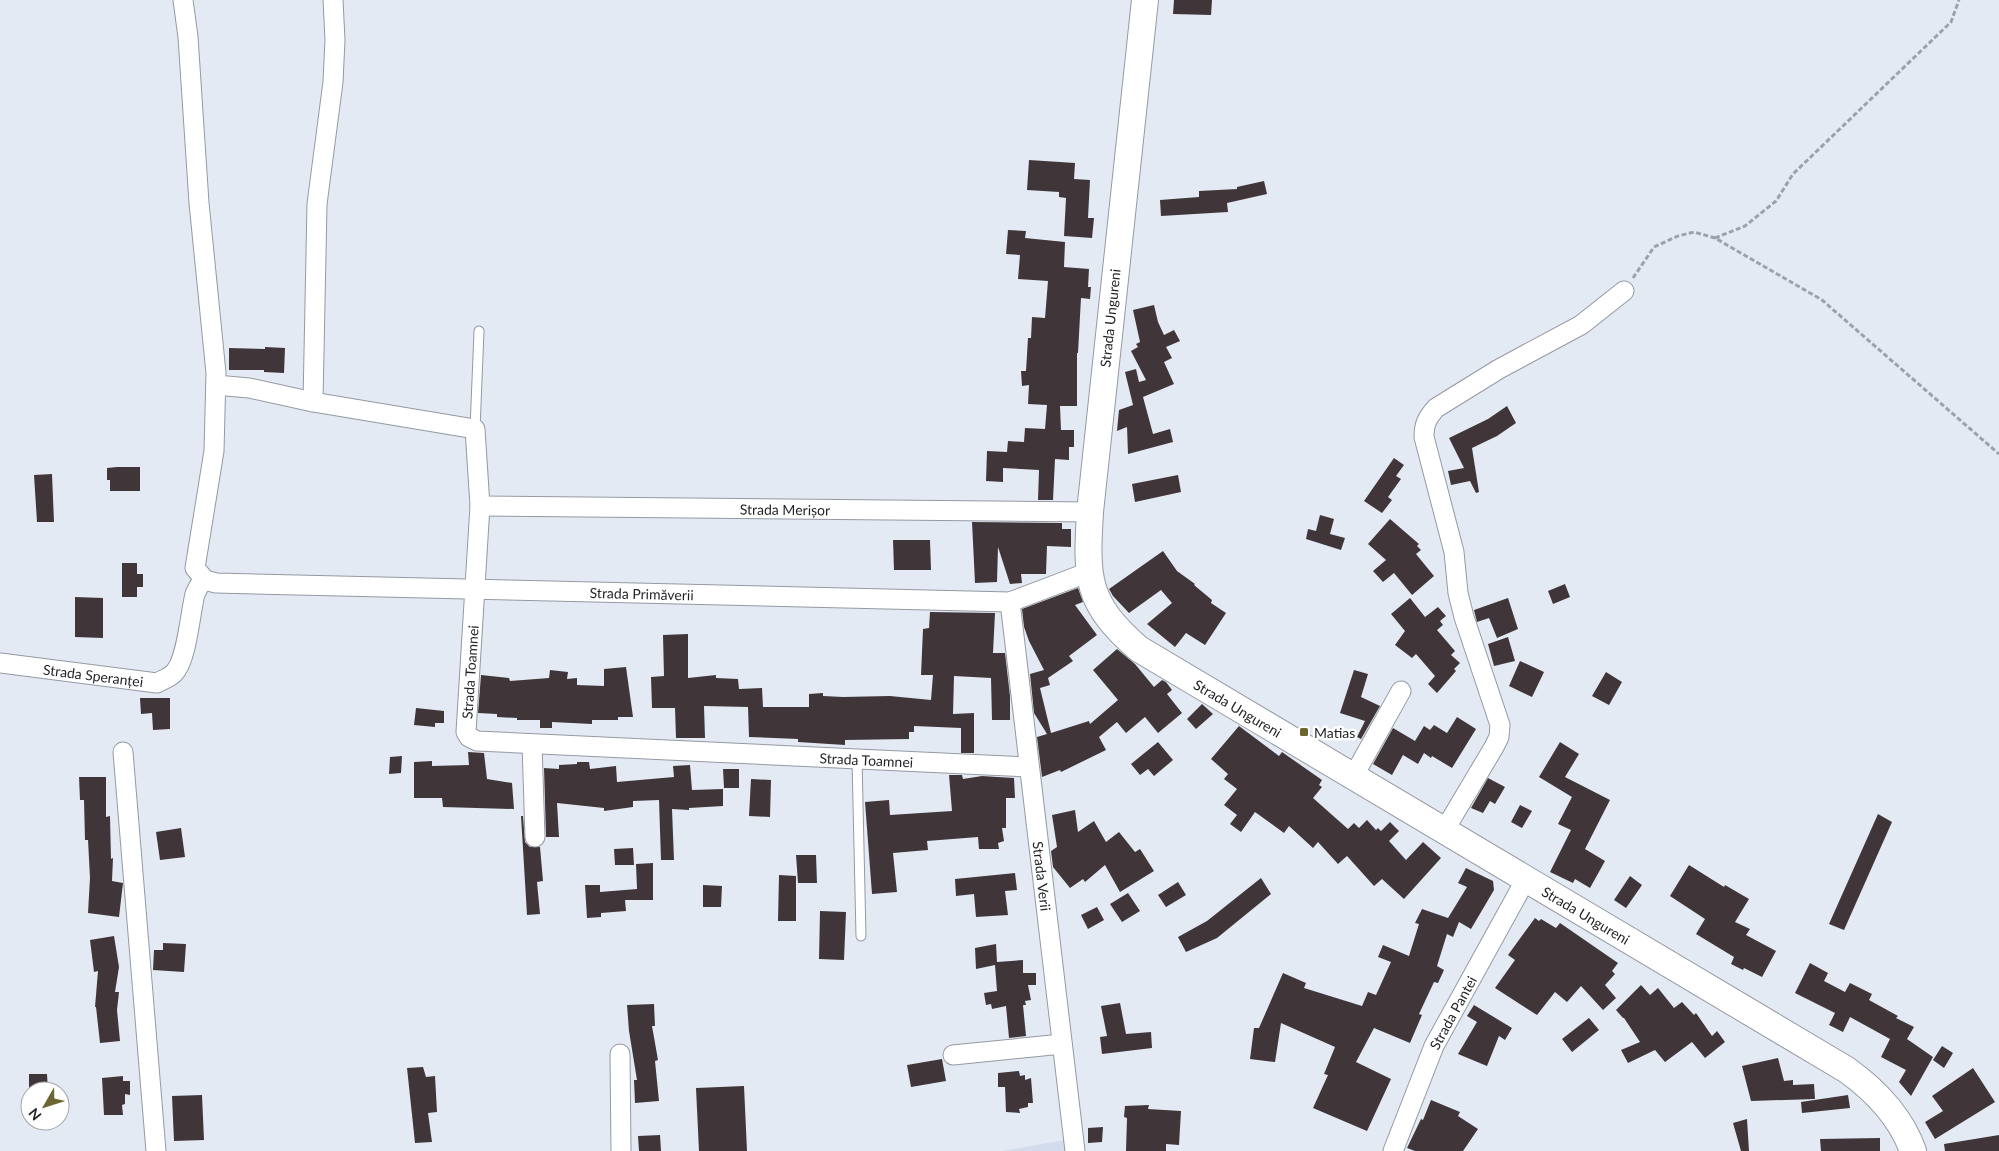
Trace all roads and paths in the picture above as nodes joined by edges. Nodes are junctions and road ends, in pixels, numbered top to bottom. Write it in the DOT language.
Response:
graph roads {
  1 [pos="183,0"];
  2 [pos="333,0"];
  3 [pos="1144,0"];
  4 [pos="1959,0"];
  5 [pos="1715,238"];
  6 [pos="1624,291"];
  7 [pos="479,331"];
  8 [pos="216,385"];
  9 [pos="313,402"];
  10 [pos="475,429"];
  11 [pos="1999,454"];
  12 [pos="480,506"];
  13 [pos="1090,512"];
  14 [pos="1089,572"];
  15 [pos="200,574"];
  16 [pos="475,591"];
  17 [pos="1010,602"];
  18 [pos="0,663"];
  19 [pos="1400,691"];
  20 [pos="532,744"];
  21 [pos="123,752"];
  22 [pos="857,759"];
  23 [pos="1028,767"];
  24 [pos="1353,777"];
  25 [pos="1444,831"];
  26 [pos="535,837"];
  27 [pos="1526,879"];
  28 [pos="861,936"];
  29 [pos="1062,1044"];
  30 [pos="620,1054"];
  31 [pos="953,1054"];
  32 [pos="156,1151"];
  33 [pos="621,1151"];
  34 [pos="1075,1151"];
  35 [pos="1393,1151"];
  36 [pos="1912,1151"];
  1 -- 8 [label="street, Strada Speranței"];
  2 -- 9 [label="street"];
  3 -- 13 [label="main road, Strada Ungureni"];
  4 -- 5 [label="path"];
  5 -- 6 [label="path"];
  5 -- 11 [label="path"];
  6 -- 25 [label="street"];
  7 -- 10 [label="lane"];
  8 -- 9 [label="street"];
  8 -- 15 [label="street, Strada Speranței"];
  9 -- 10 [label="street"];
  10 -- 12 [label="street, Strada Toamnei"];
  12 -- 13 [label="street, Strada Merișor"];
  12 -- 16 [label="street, Strada Toamnei"];
  13 -- 14 [label="main road, Strada Ungureni"];
  14 -- 17 [label="street, Strada Primăverii"];
  14 -- 24 [label="main road, Strada Ungureni"];
  15 -- 16 [label="street, Strada Primăverii"];
  15 -- 18 [label="street, Strada Speranței"];
  16 -- 17 [label="street, Strada Primăverii"];
  16 -- 20 [label="street, Strada Toamnei"];
  17 -- 23 [label="street, Strada Verii"];
  19 -- 24 [label="street"];
  20 -- 22 [label="street, Strada Toamnei"];
  20 -- 26 [label="street"];
  21 -- 32 [label="street"];
  22 -- 23 [label="street, Strada Toamnei"];
  22 -- 28 [label="lane"];
  23 -- 29 [label="street, Strada Verii"];
  24 -- 25 [label="main road, Strada Ungureni"];
  25 -- 27 [label="main road, Strada Ungureni"];
  27 -- 35 [label="street, Strada Pantei"];
  27 -- 36 [label="main road, Strada Ungureni"];
  29 -- 31 [label="street"];
  29 -- 34 [label="street, Strada Verii"];
  30 -- 33 [label="street"];
}
